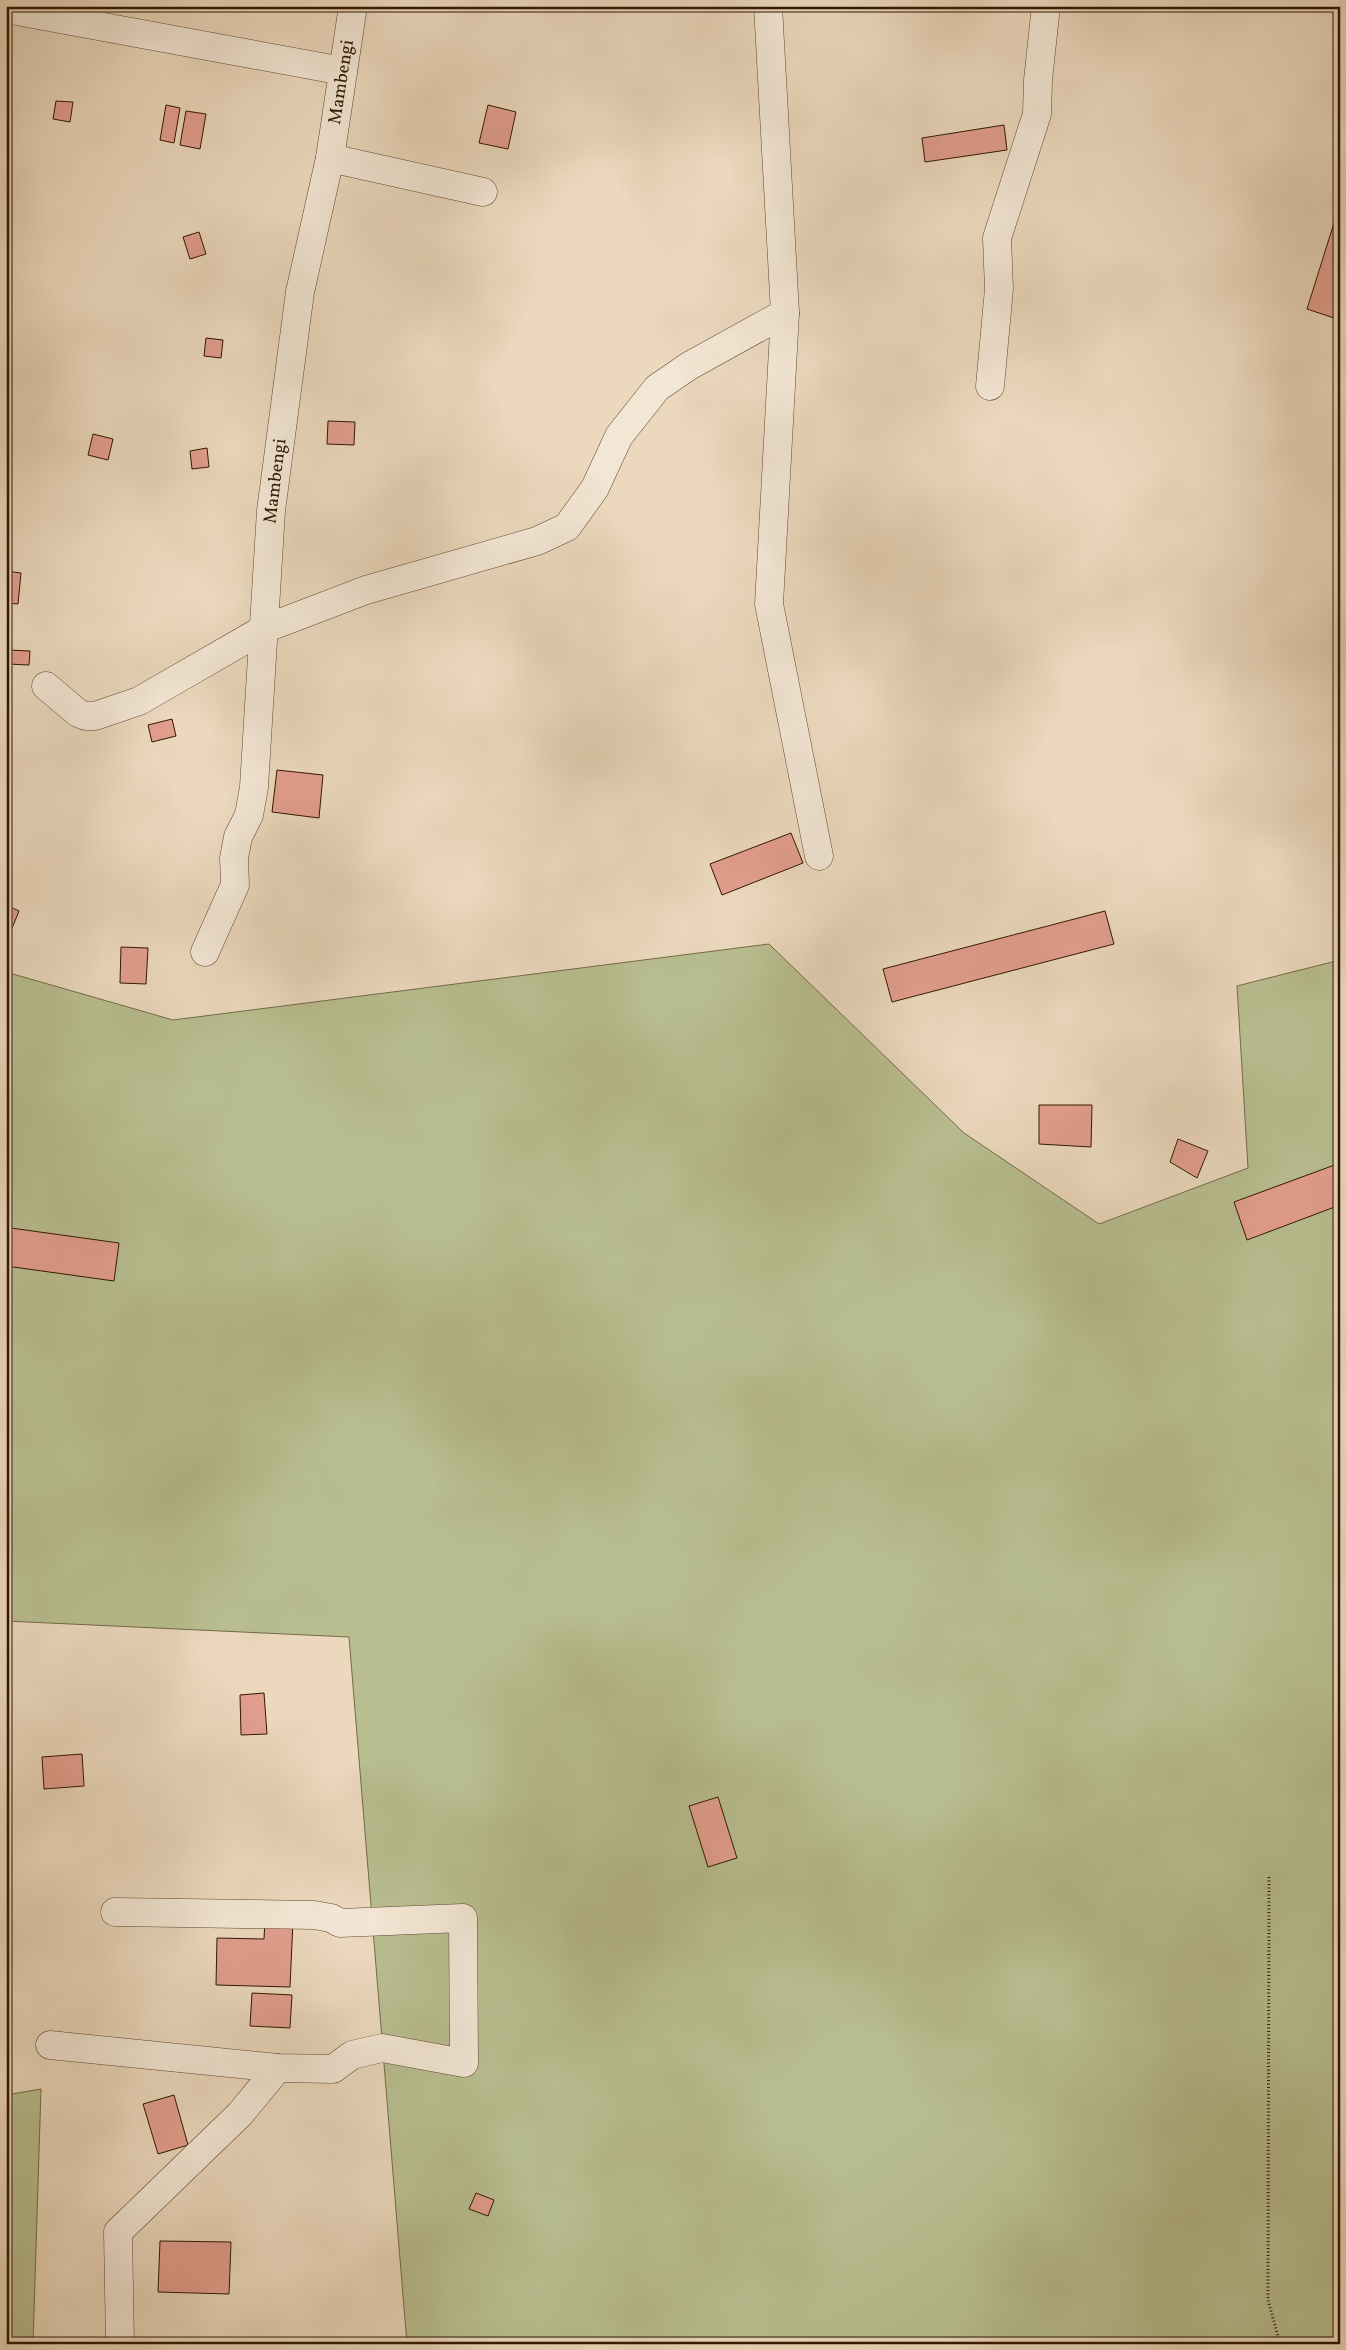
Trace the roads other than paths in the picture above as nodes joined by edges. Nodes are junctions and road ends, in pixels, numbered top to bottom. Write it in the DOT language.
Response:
graph roads {
  1 [pos="353,6"];
  2 [pos="768,6"];
  3 [pos="1046,6"];
  4 [pos="6,9"];
  5 [pos="343,71"];
  6 [pos="330,158"];
  7 [pos="483,192"];
  8 [pos="785,313"];
  9 [pos="990,386"];
  10 [pos="264,630"];
  11 [pos="46,686"];
  12 [pos="819,856"];
  13 [pos="205,952"];
  14 [pos="115,1912"];
  15 [pos="50,2045"];
  16 [pos="278,2068"];
  17 [pos="120,2344"];
  1 -- 5 [label="street, Mambengi"];
  2 -- 8 [label="street"];
  3 -- 9 [label="street"];
  4 -- 5 [label="street"];
  5 -- 6 [label="street, Mambengi"];
  6 -- 7 [label="street"];
  6 -- 10 [label="street, Mambengi"];
  8 -- 10 [label="street"];
  8 -- 12 [label="street"];
  10 -- 11 [label="street"];
  10 -- 13 [label="street, Mambengi"];
  14 -- 16 [label="street"];
  15 -- 16 [label="street"];
  16 -- 17 [label="street"];
}
